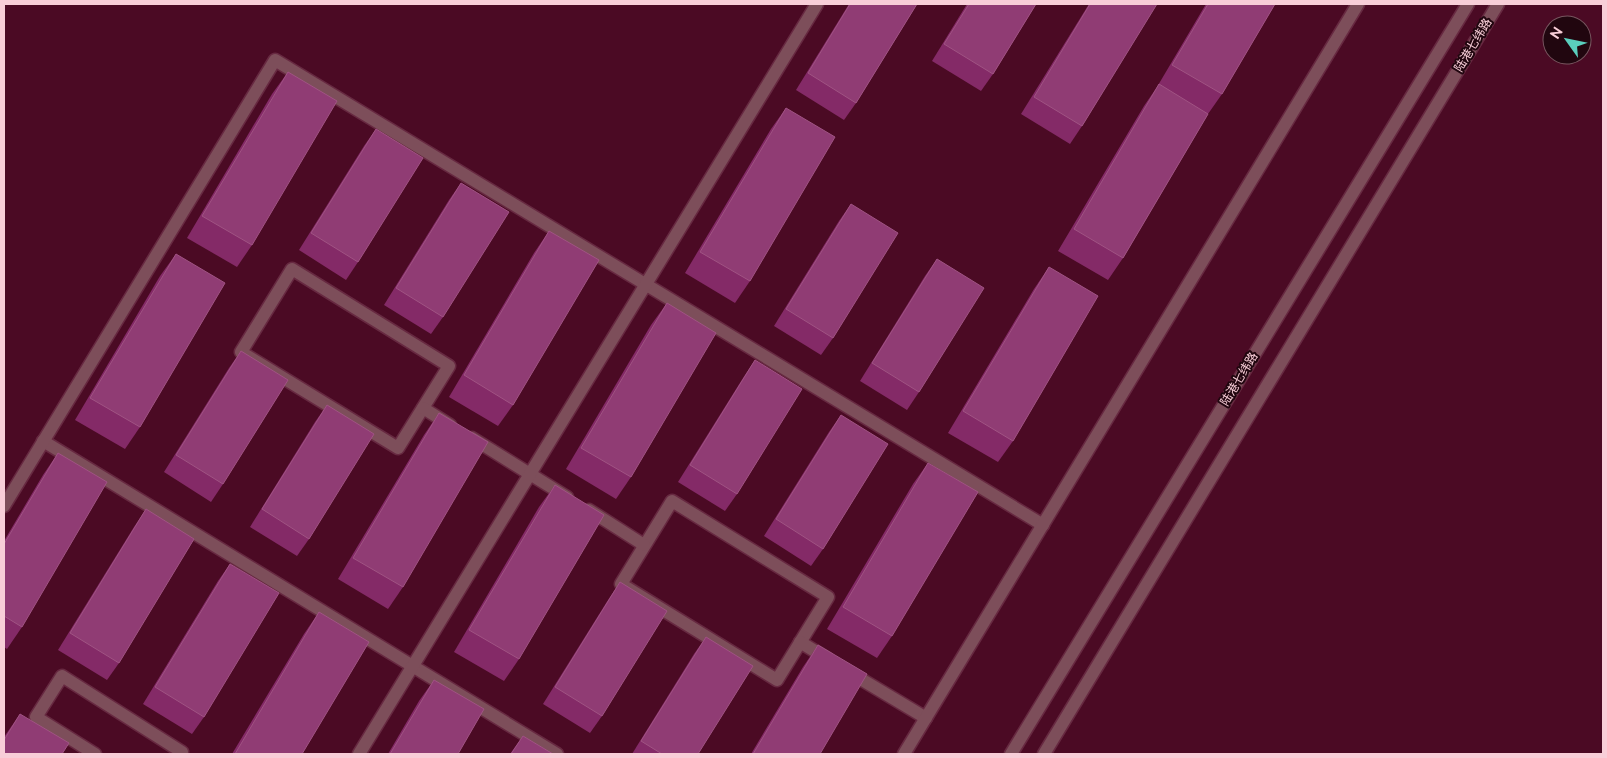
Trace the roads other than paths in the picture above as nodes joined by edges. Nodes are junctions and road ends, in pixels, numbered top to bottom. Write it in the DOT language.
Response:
graph roads {
  1 [pos="817,4"];
  2 [pos="1358,4"];
  3 [pos="1468,4"];
  4 [pos="1498,4"];
  5 [pos="646,284"];
  6 [pos="422,408"];
  7 [pos="43,441"];
  8 [pos="530,474"];
  9 [pos="4,506"];
  10 [pos="1043,525"];
  11 [pos="644,545"];
  12 [pos="800,642"];
  13 [pos="412,666"];
  14 [pos="926,718"];
  15 [pos="95,754"];
  16 [pos="180,754"];
  17 [pos="358,754"];
  18 [pos="557,754"];
  19 [pos="904,754"];
  20 [pos="1010,754"];
  21 [pos="1044,754"];
  1 -- 5 [label="street"];
  2 -- 10 [label="street"];
  3 -- 20 [label="street, 陆港七纬路"];
  4 -- 21 [label="street, 陆港七纬路"];
  5 -- 7 [label="street"];
  5 -- 8 [label="street"];
  5 -- 10 [label="street"];
  6 -- 6 [label="street"];
  6 -- 8 [label="street"];
  7 -- 9 [label="street"];
  7 -- 13 [label="street"];
  8 -- 11 [label="street"];
  8 -- 13 [label="street"];
  10 -- 14 [label="street"];
  11 -- 12 [label="street"];
  11 -- 12 [label="street"];
  12 -- 14 [label="street"];
  13 -- 17 [label="street"];
  13 -- 18 [label="street"];
  14 -- 19 [label="street"];
  15 -- 16 [label="street"];
}
